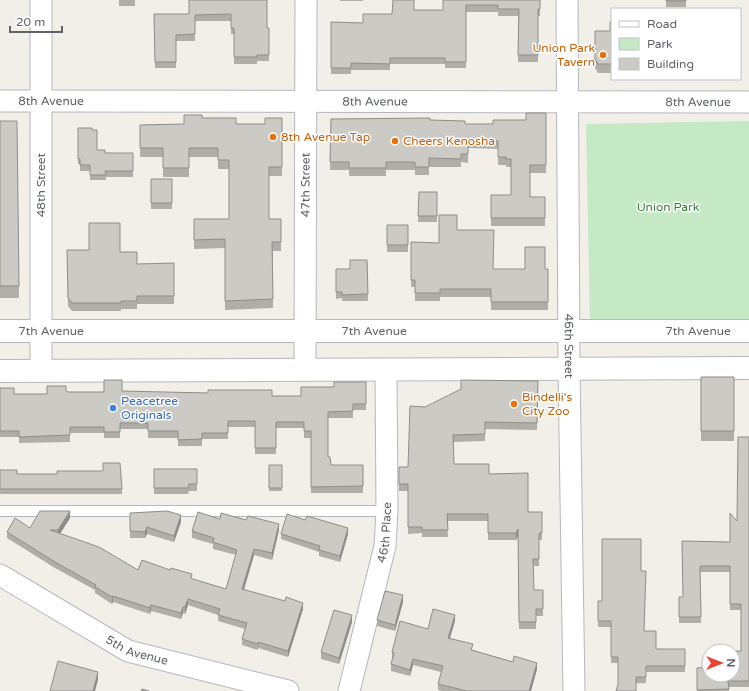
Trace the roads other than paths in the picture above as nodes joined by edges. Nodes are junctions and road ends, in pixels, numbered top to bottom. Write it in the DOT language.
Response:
graph roads {
  1 [pos="41,0"];
  2 [pos="306,0"];
  3 [pos="567,0"];
  4 [pos="0,101"];
  5 [pos="41,101"];
  6 [pos="306,102"];
  7 [pos="749,102"];
  8 [pos="568,103"];
  9 [pos="569,329"];
  10 [pos="41,330"];
  11 [pos="749,330"];
  12 [pos="0,331"];
  13 [pos="306,332"];
  14 [pos="749,368"];
  15 [pos="569,369"];
  16 [pos="41,370"];
  17 [pos="306,370"];
  18 [pos="386,370"];
  19 [pos="0,371"];
  20 [pos="0,511"];
  21 [pos="386,511"];
  22 [pos="0,575"];
  23 [pos="288,691"];
  24 [pos="349,691"];
  25 [pos="574,691"];
  1 -- 5 [label="street, 48th Street"];
  2 -- 6 [label="street, 47th Street"];
  3 -- 8 [label="street, 46th Street"];
  4 -- 5 [label="street, 8th Avenue"];
  5 -- 6 [label="street, 8th Avenue"];
  5 -- 10 [label="street, 48th Street"];
  6 -- 8 [label="street, 8th Avenue"];
  6 -- 13 [label="street, 47th Street"];
  7 -- 8 [label="street, 8th Avenue"];
  8 -- 9 [label="street, 46th Street"];
  9 -- 11 [label="street, 7th Avenue"];
  9 -- 13 [label="street, 7th Avenue"];
  9 -- 15 [label="street, 46th Street"];
  10 -- 12 [label="street, 7th Avenue"];
  10 -- 13 [label="street, 7th Avenue"];
  10 -- 16 [label="street, 48th Street"];
  13 -- 17 [label="street, 47th Street"];
  14 -- 15 [label="street"];
  15 -- 18 [label="street"];
  15 -- 25 [label="street, 46th Street"];
  16 -- 17 [label="street"];
  16 -- 19 [label="street"];
  17 -- 18 [label="street"];
  18 -- 21 [label="street, 46th Place"];
  20 -- 21 [label="lane"];
  21 -- 24 [label="street, 46th Place"];
  22 -- 23 [label="street, 5th Avenue"];
}
